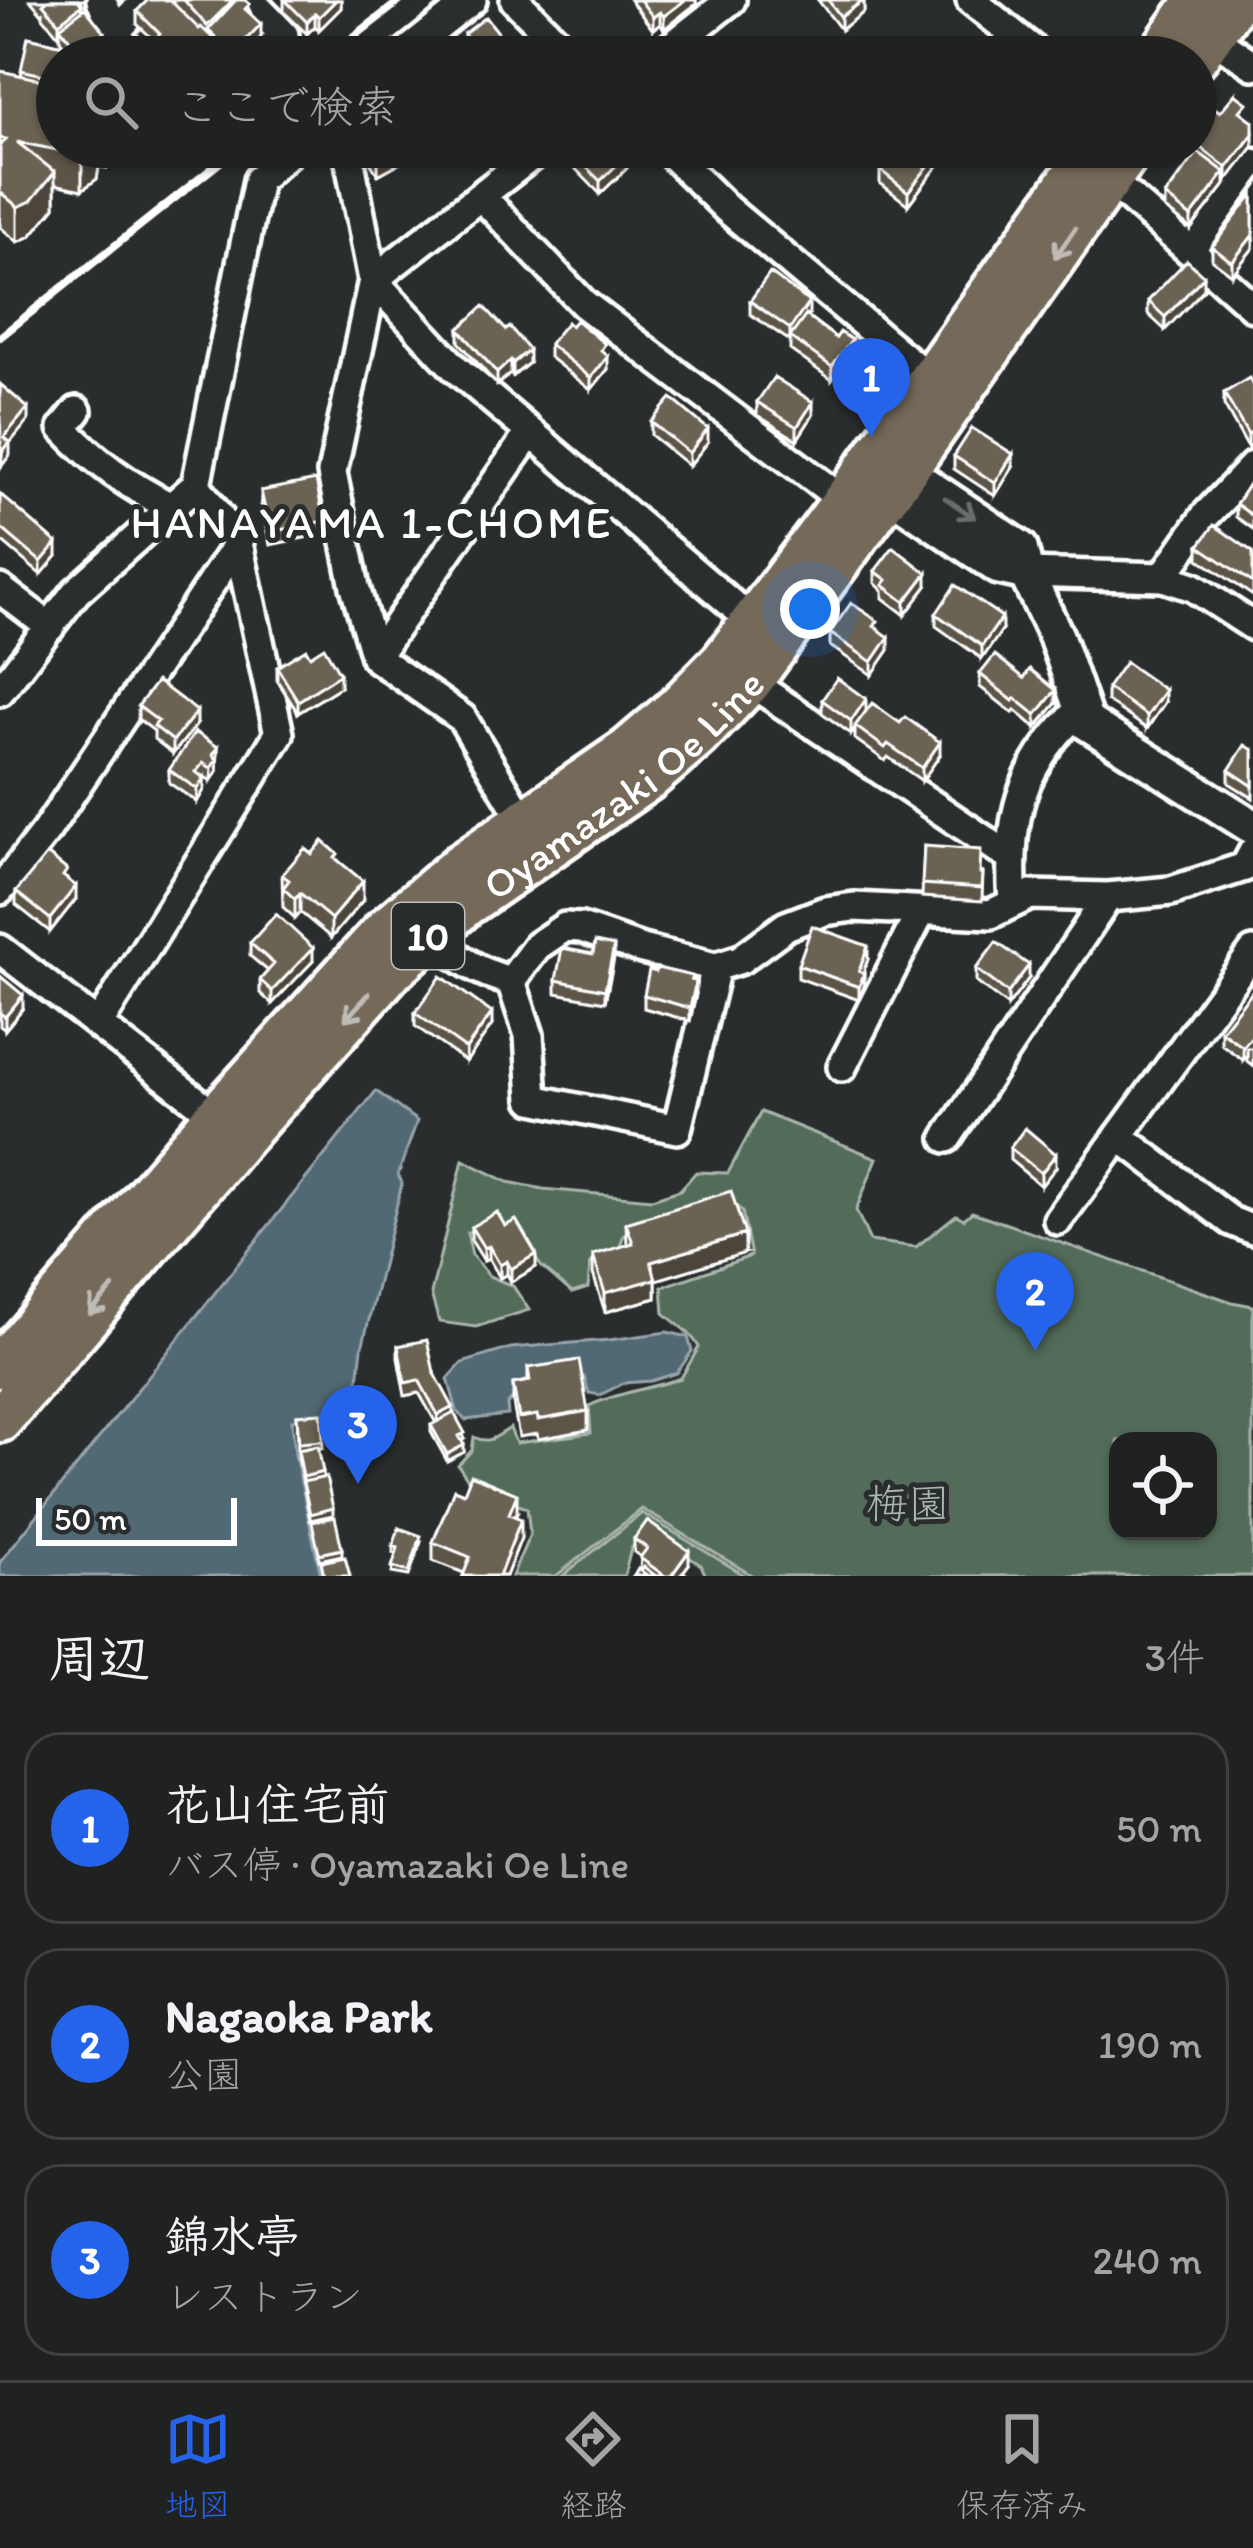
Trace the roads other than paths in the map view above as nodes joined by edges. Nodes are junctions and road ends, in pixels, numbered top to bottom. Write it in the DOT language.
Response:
graph roads {
  1 [pos="101,0"];
  2 [pos="146,0"];
  3 [pos="250,0"];
  4 [pos="472,0"];
  5 [pos="515,0"];
  6 [pos="731,0"];
  7 [pos="971,0"];
  8 [pos="1236,0"];
  9 [pos="1197,28"];
  10 [pos="116,31"];
  11 [pos="120,36"];
  12 [pos="282,36"];
  13 [pos="427,36"];
  14 [pos="551,36"];
  15 [pos="685,36"];
  16 [pos="1016,36"];
  17 [pos="1217,41"];
  18 [pos="1253,65"];
  19 [pos="1253,163"];
  20 [pos="271,168"];
  21 [pos="351,168"];
  22 [pos="516,168"];
  23 [pos="686,168"];
  24 [pos="1104,168"];
  25 [pos="1105,168"];
  26 [pos="1120,168"];
  27 [pos="481,196"];
  28 [pos="1190,250"];
  29 [pos="373,280"];
  30 [pos="1253,307"];
  31 [pos="930,379"];
  32 [pos="77,411"];
  33 [pos="529,434"];
  34 [pos="1253,466"];
  35 [pos="876,478"];
  36 [pos="196,484"];
  37 [pos="169,506"];
  38 [pos="238,543"];
  39 [pos="1026,573"];
  40 [pos="1163,577"];
  41 [pos="0,589"];
  42 [pos="754,623"];
  43 [pos="1253,626"];
  44 [pos="50,627"];
  45 [pos="375,657"];
  46 [pos="750,682"];
  47 [pos="0,691"];
  48 [pos="1080,710"];
  49 [pos="1253,827"];
  50 [pos="533,837"];
  51 [pos="1010,857"];
  52 [pos="1250,867"];
  53 [pos="0,890"];
  54 [pos="1108,897"];
  55 [pos="1013,903"];
  56 [pos="921,912"];
  57 [pos="431,933"];
  58 [pos="0,949"];
  59 [pos="1253,952"];
  60 [pos="716,967"];
  61 [pos="511,981"];
  62 [pos="98,1025"];
  63 [pos="842,1067"];
  64 [pos="230,1126"];
  65 [pos="1119,1136"];
  66 [pos="947,1138"];
  67 [pos="1058,1220"];
  68 [pos="1253,1230"];
  69 [pos="0,1366"];
  70 [pos="0,1420"];
  1 -- 10 [label="street"];
  2 -- 10 [label="street"];
  3 -- 12 [label="street"];
  4 -- 13 [label="street"];
  5 -- 14 [label="street"];
  6 -- 15 [label="street"];
  7 -- 16 [label="street"];
  8 -- 9 [label="main road"];
  10 -- 11 [label="street"];
  17 -- 18 [label="street"];
  19 -- 28 [label="street"];
  20 -- 36 [label="street"];
  21 -- 29 [label="street"];
  22 -- 27 [label="street"];
  23 -- 31 [label="street"];
  24 -- 31 [label="main road, Oyamazaki Oe Line / 10"];
  25 -- 35 [label="main road, Oyamazaki Oe Line / 10, one-way"];
  26 -- 28 [label="street"];
  27 -- 29 [label="street"];
  27 -- 35 [label="street"];
  28 -- 30 [label="street"];
  29 -- 33 [label="street"];
  29 -- 45 [label="street"];
  31 -- 35 [label="main road, Oyamazaki Oe Line / 10"];
  32 -- 37 [label="street"];
  33 -- 42 [label="street"];
  33 -- 45 [label="street"];
  34 -- 40 [label="street"];
  35 -- 39 [label="street"];
  35 -- 42 [label="main road, Oyamazaki Oe Line / 10"];
  35 -- 46 [label="main road, Oyamazaki Oe Line / 10"];
  36 -- 37 [label="street"];
  36 -- 38 [label="street"];
  37 -- 44 [label="street"];
  38 -- 53 [label="street"];
  38 -- 62 [label="street"];
  39 -- 40 [label="street"];
  39 -- 48 [label="street"];
  40 -- 43 [label="street"];
  41 -- 44 [label="street"];
  42 -- 50 [label="main road, Oyamazaki Oe Line / 10"];
  44 -- 47 [label="street"];
  45 -- 50 [label="street"];
  46 -- 50 [label="main road, Oyamazaki Oe Line / 10"];
  46 -- 51 [label="street"];
  48 -- 49 [label="street"];
  48 -- 51 [label="street"];
  50 -- 57 [label="main road, Oyamazaki Oe Line / 10"];
  50 -- 64 [label="main road, Oyamazaki Oe Line / 10"];
  51 -- 55 [label="street"];
  52 -- 54 [label="street"];
  54 -- 55 [label="street"];
  54 -- 66 [label="street"];
  55 -- 56 [label="street"];
  56 -- 60 [label="street"];
  56 -- 63 [label="street"];
  57 -- 61 [label="street"];
  57 -- 64 [label="main road, Oyamazaki Oe Line / 10, one-way"];
  58 -- 62 [label="street"];
  59 -- 65 [label="street"];
  60 -- 61 [label="street"];
  60 -- 61 [label="street"];
  62 -- 64 [label="street"];
  64 -- 69 [label="main road, Oyamazaki Oe Line / 10"];
  64 -- 70 [label="main road, Oyamazaki Oe Line / 10, one-way"];
  65 -- 67 [label="street"];
  65 -- 68 [label="street"];
}
